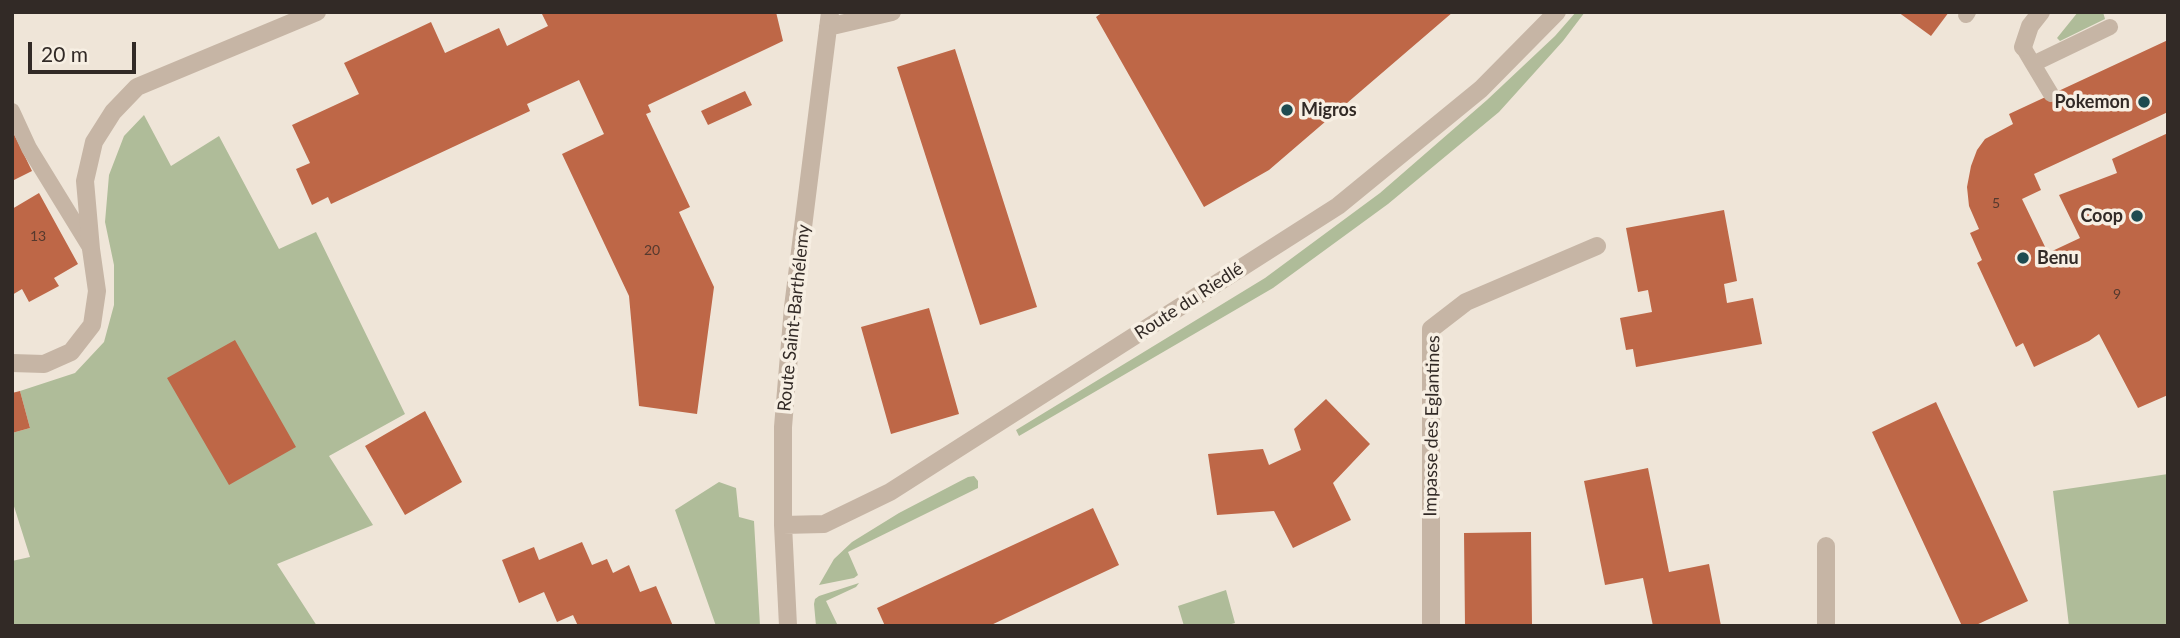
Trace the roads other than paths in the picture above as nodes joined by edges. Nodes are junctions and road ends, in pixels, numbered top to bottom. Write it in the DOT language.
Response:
graph roads {
  1 [pos="892,12"];
  2 [pos="1557,12"];
  3 [pos="2041,12"];
  4 [pos="315,13"];
  5 [pos="829,20"];
  6 [pos="2110,27"];
  7 [pos="2023,47"];
  8 [pos="2033,64"];
  9 [pos="2051,94"];
  10 [pos="12,111"];
  11 [pos="1597,246"];
  12 [pos="91,249"];
  13 [pos="12,363"];
  14 [pos="783,525"];
  15 [pos="1826,546"];
  16 [pos="788,626"];
  17 [pos="1431,626"];
  18 [pos="1826,626"];
  1 -- 5 [label="street"];
  2 -- 14 [label="street, Route du Riedlé"];
  3 -- 7 [label="street"];
  4 -- 12 [label="street"];
  5 -- 14 [label="street, Route Saint-Barthélemy"];
  6 -- 8 [label="lane"];
  7 -- 8 [label="lane"];
  8 -- 9 [label="lane"];
  10 -- 12 [label="lane"];
  11 -- 17 [label="street, Impasse des Eglantines"];
  12 -- 13 [label="street"];
  14 -- 16 [label="street, Route Saint-Barthélemy"];
  15 -- 18 [label="street"];
}
